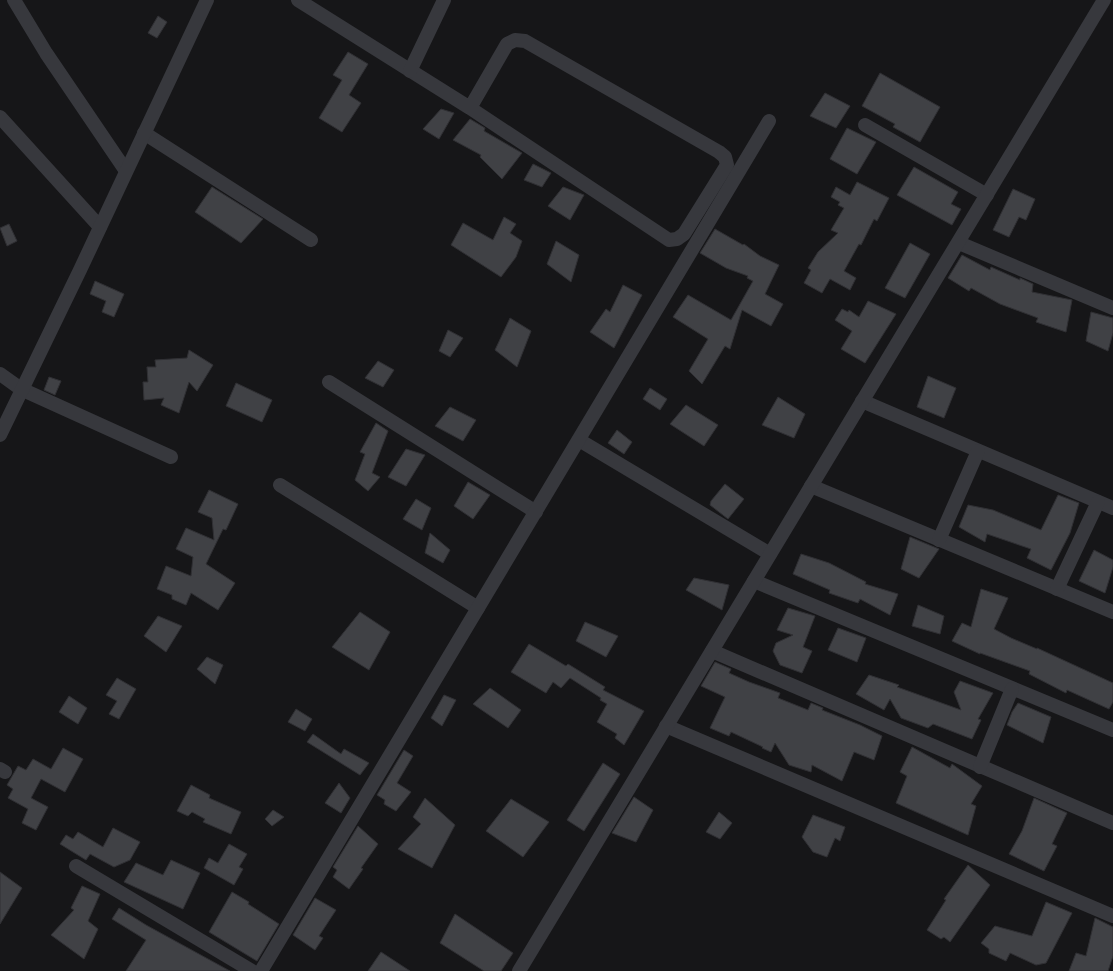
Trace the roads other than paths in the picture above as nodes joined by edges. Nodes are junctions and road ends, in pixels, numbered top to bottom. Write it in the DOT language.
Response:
graph roads {
  1 [pos="14,0"];
  2 [pos="207,0"];
  3 [pos="298,0"];
  4 [pos="444,0"];
  5 [pos="1104,0"];
  6 [pos="410,70"];
  7 [pos="470,108"];
  8 [pos="0,117"];
  9 [pos="769,121"];
  10 [pos="864,125"];
  11 [pos="144,133"];
  12 [pos="126,171"];
  13 [pos="987,195"];
  14 [pos="100,227"];
  15 [pos="311,240"];
  16 [pos="958,243"];
  17 [pos="1113,308"];
  18 [pos="0,374"];
  19 [pos="329,382"];
  20 [pos="21,389"];
  21 [pos="862,401"];
  22 [pos="0,434"];
  23 [pos="579,440"];
  24 [pos="978,451"];
  25 [pos="171,457"];
  26 [pos="280,485"];
  27 [pos="811,486"];
  28 [pos="1098,502"];
  29 [pos="1113,508"];
  30 [pos="536,512"];
  31 [pos="939,540"];
  32 [pos="770,554"];
  33 [pos="754,582"];
  34 [pos="1057,589"];
  35 [pos="478,608"];
  36 [pos="1113,612"];
  37 [pos="712,651"];
  38 [pos="1012,689"];
  39 [pos="666,726"];
  40 [pos="1113,730"];
  41 [pos="980,767"];
  42 [pos="1113,823"];
  43 [pos="76,866"];
  44 [pos="1113,916"];
  45 [pos="252,971"];
  46 [pos="261,971"];
  47 [pos="519,971"];
  1 -- 12 [label="street"];
  2 -- 11 [label="street"];
  3 -- 6 [label="street"];
  4 -- 6 [label="street"];
  5 -- 13 [label="street"];
  6 -- 7 [label="street"];
  7 -- 7 [label="street"];
  8 -- 14 [label="street"];
  9 -- 23 [label="street"];
  10 -- 13 [label="street"];
  11 -- 12 [label="street"];
  11 -- 15 [label="street"];
  12 -- 14 [label="street"];
  13 -- 16 [label="street"];
  14 -- 20 [label="street"];
  16 -- 17 [label="street"];
  16 -- 21 [label="street"];
  18 -- 20 [label="street"];
  19 -- 30 [label="street"];
  20 -- 22 [label="street"];
  20 -- 25 [label="street"];
  21 -- 24 [label="street"];
  21 -- 27 [label="street"];
  23 -- 30 [label="street"];
  23 -- 32 [label="street"];
  24 -- 28 [label="street"];
  24 -- 31 [label="street"];
  26 -- 35 [label="street"];
  27 -- 31 [label="street"];
  27 -- 32 [label="street"];
  28 -- 29 [label="street"];
  28 -- 34 [label="street"];
  30 -- 35 [label="street"];
  31 -- 34 [label="street"];
  32 -- 33 [label="street"];
  33 -- 37 [label="street"];
  33 -- 38 [label="street"];
  34 -- 36 [label="street"];
  35 -- 46 [label="street"];
  37 -- 39 [label="street"];
  37 -- 41 [label="street"];
  38 -- 40 [label="street"];
  38 -- 41 [label="street"];
  39 -- 44 [label="street"];
  39 -- 47 [label="street"];
  41 -- 42 [label="street"];
  43 -- 45 [label="street"];
}
